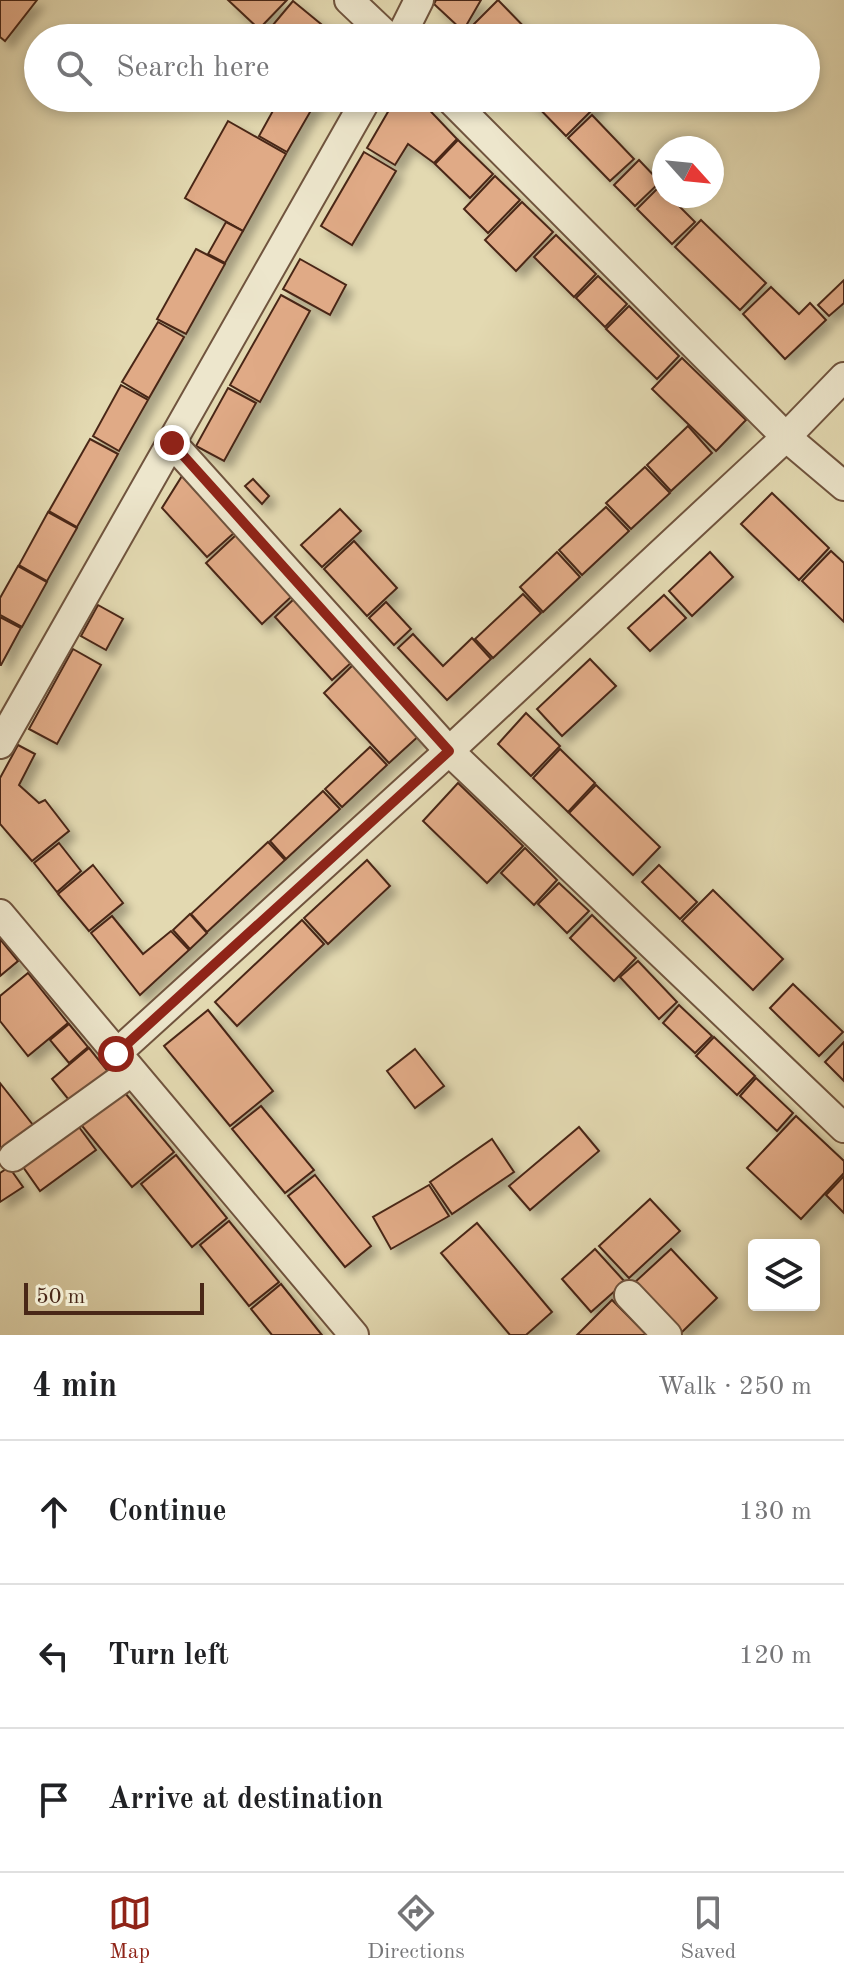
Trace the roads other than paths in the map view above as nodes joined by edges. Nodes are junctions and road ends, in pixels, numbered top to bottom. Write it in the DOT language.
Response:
graph roads {
  1 [pos="349,0"];
  2 [pos="419,0"];
  3 [pos="374,24"];
  4 [pos="407,24"];
  5 [pos="359,112"];
  6 [pos="463,112"];
  7 [pos="844,377"];
  8 [pos="786,437"];
  9 [pos="172,443"];
  10 [pos="844,486"];
  11 [pos="0,744"];
  12 [pos="449,751"];
  13 [pos="0,914"];
  14 [pos="124,1063"];
  15 [pos="844,1128"];
  16 [pos="13,1157"];
  17 [pos="629,1295"];
  18 [pos="354,1335"];
  19 [pos="667,1335"];
  1 -- 3 [label="street"];
  2 -- 4 [label="street"];
  5 -- 9 [label="street"];
  6 -- 8 [label="street"];
  7 -- 8 [label="street"];
  8 -- 10 [label="street"];
  8 -- 12 [label="street"];
  9 -- 11 [label="street"];
  9 -- 12 [label="street"];
  12 -- 14 [label="street"];
  12 -- 15 [label="street"];
  13 -- 14 [label="street"];
  14 -- 16 [label="street"];
  14 -- 18 [label="street"];
  17 -- 19 [label="street"];
}
